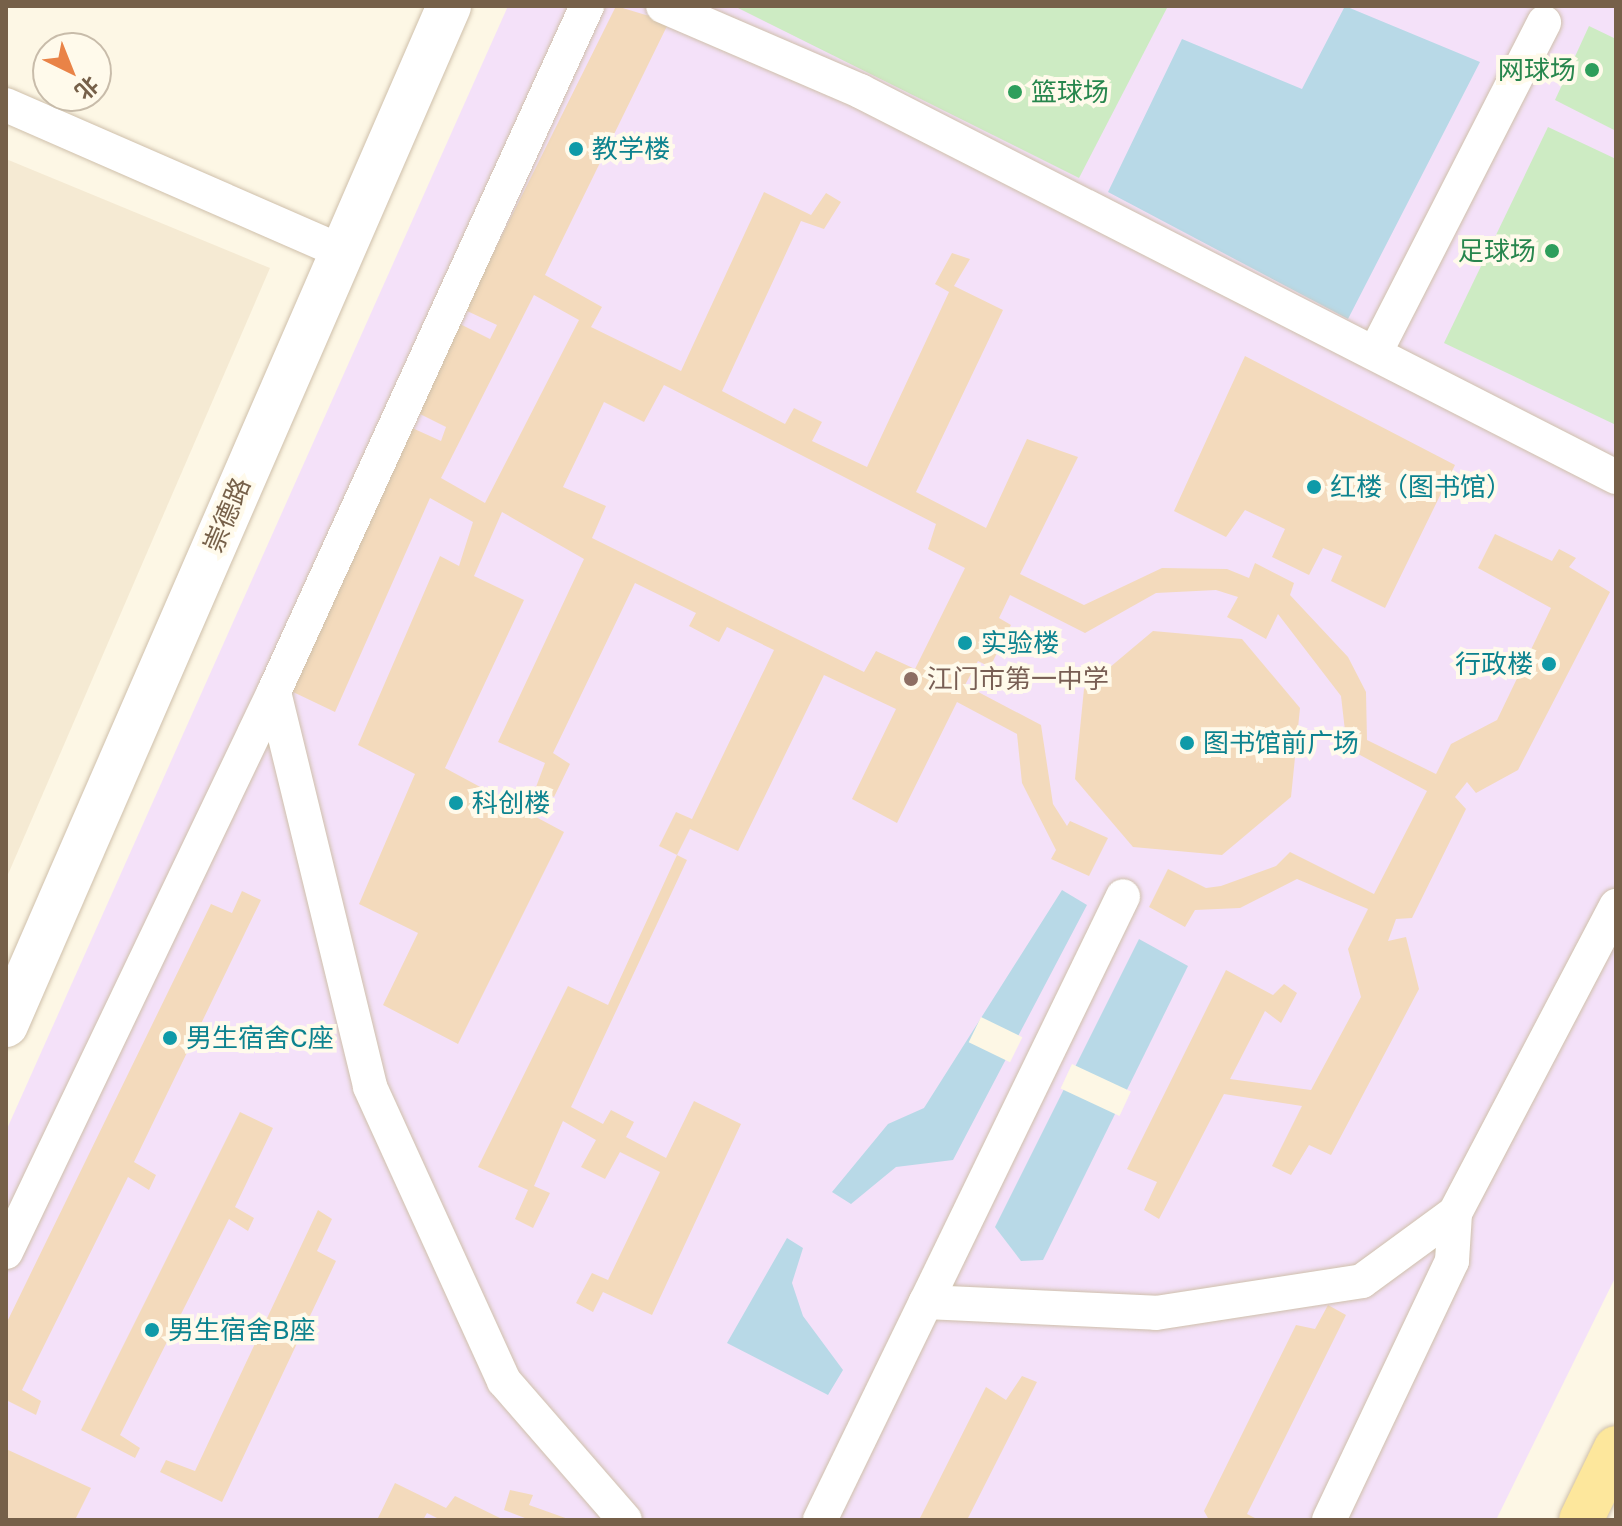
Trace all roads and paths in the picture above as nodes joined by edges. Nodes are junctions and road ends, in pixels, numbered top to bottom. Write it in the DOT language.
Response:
graph roads {
  1 [pos="449,6"];
  2 [pos="587,6"];
  3 [pos="663,6"];
  4 [pos="1544,22"];
  5 [pos="6,105"];
  6 [pos="342,252"];
  7 [pos="1376,351"];
  8 [pos="1616,477"];
  9 [pos="274,692"];
  10 [pos="1123,896"];
  11 [pos="1616,906"];
  12 [pos="6,1025"];
  13 [pos="1455,1213"];
  14 [pos="6,1252"];
  15 [pos="926,1302"];
  16 [pos="1616,1448"];
  17 [pos="625,1520"];
  18 [pos="820,1520"];
  19 [pos="1329,1520"];
  20 [pos="1581,1520"];
  1 -- 6 [label="street, 崇德路"];
  2 -- 9 [label="street"];
  3 -- 7 [label="street"];
  4 -- 7 [label="street"];
  5 -- 6 [label="street"];
  6 -- 12 [label="street, 崇德路"];
  7 -- 8 [label="street"];
  9 -- 14 [label="street"];
  9 -- 17 [label="street"];
  10 -- 15 [label="street"];
  11 -- 13 [label="street"];
  13 -- 15 [label="street"];
  13 -- 19 [label="street"];
  15 -- 18 [label="street"];
  16 -- 20 [label="main road"];
}
